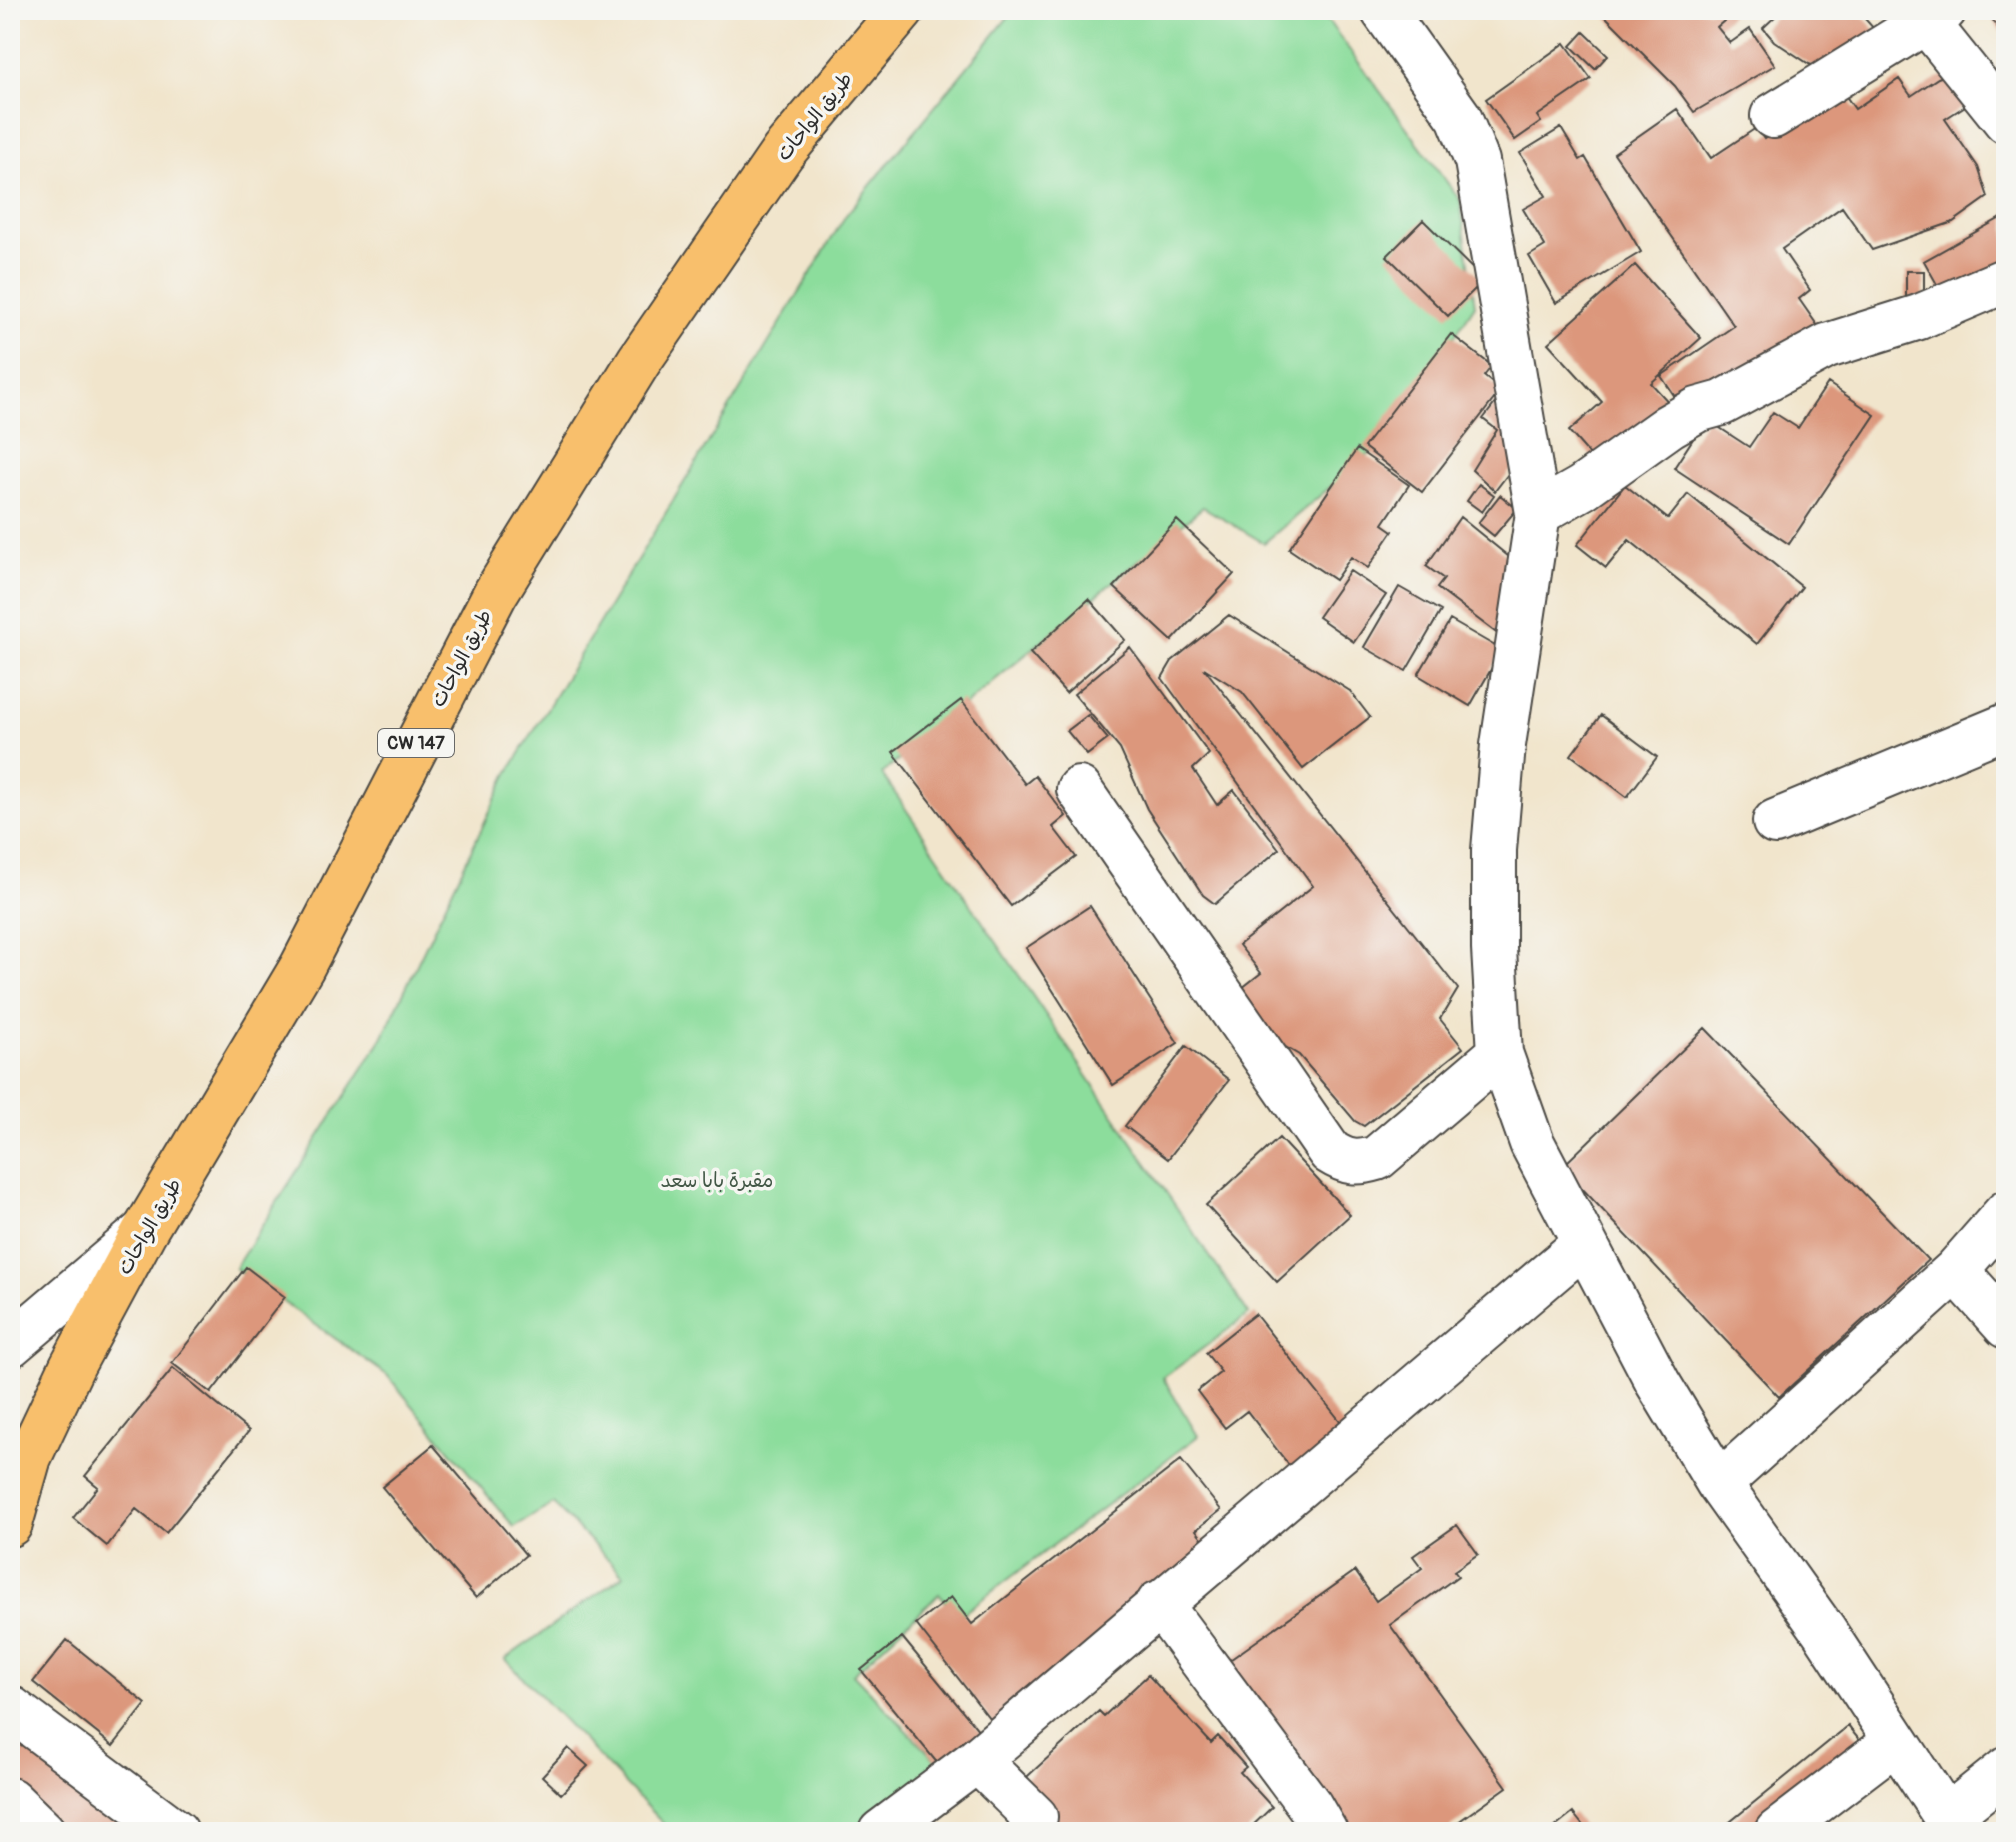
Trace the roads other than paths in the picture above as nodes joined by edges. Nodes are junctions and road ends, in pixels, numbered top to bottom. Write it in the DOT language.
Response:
graph roads {
  1 [pos="902,10"];
  2 [pos="1383,10"];
  3 [pos="1929,14"];
  4 [pos="1773,116"];
  5 [pos="2006,121"];
  6 [pos="2006,280"];
  7 [pos="1538,513"];
  8 [pos="2006,726"];
  9 [pos="1079,789"];
  10 [pos="1775,822"];
  11 [pos="1500,1053"];
  12 [pos="2006,1213"];
  13 [pos="144,1232"];
  14 [pos="1583,1245"];
  15 [pos="1956,1270"];
  16 [pos="2006,1326"];
  17 [pos="10,1345"];
  18 [pos="1719,1484"];
  19 [pos="10,1524"];
  20 [pos="1159,1603"];
  21 [pos="10,1708"];
  22 [pos="1895,1742"];
  23 [pos="977,1760"];
  24 [pos="2006,1770"];
  25 [pos="10,1800"];
  26 [pos="1951,1825"];
  27 [pos="1037,1827"];
  28 [pos="43,1832"];
  29 [pos="176,1832"];
  30 [pos="881,1832"];
  31 [pos="1325,1832"];
  32 [pos="1777,1832"];
  1 -- 13 [label="main road, طريق الواحات / CW 147"];
  2 -- 7 [label="street"];
  3 -- 4 [label="street"];
  3 -- 5 [label="street"];
  6 -- 7 [label="street"];
  7 -- 11 [label="street"];
  8 -- 10 [label="street"];
  9 -- 11 [label="street"];
  11 -- 14 [label="street"];
  12 -- 15 [label="street"];
  13 -- 17 [label="street"];
  13 -- 19 [label="main road, طريق الواحات / CW 147"];
  14 -- 18 [label="street"];
  14 -- 20 [label="street"];
  15 -- 16 [label="street"];
  15 -- 18 [label="street"];
  18 -- 22 [label="street"];
  20 -- 23 [label="street"];
  20 -- 31 [label="street"];
  21 -- 29 [label="street"];
  22 -- 26 [label="street"];
  22 -- 32 [label="street"];
  23 -- 27 [label="street"];
  23 -- 30 [label="street"];
  24 -- 26 [label="street"];
  25 -- 28 [label="street"];
}
